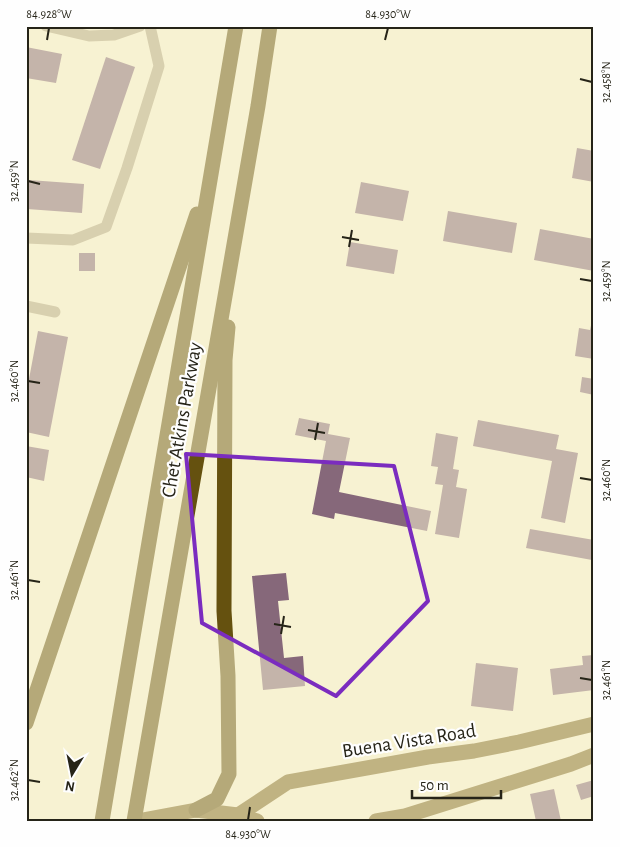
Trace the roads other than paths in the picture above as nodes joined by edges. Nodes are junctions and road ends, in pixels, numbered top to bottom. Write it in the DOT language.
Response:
graph roads {
  1 [pos="46,26"];
  2 [pos="140,26"];
  3 [pos="150,26"];
  4 [pos="236,26"];
  5 [pos="270,26"];
  6 [pos="249,152"];
  7 [pos="211,170"];
  8 [pos="26,238"];
  9 [pos="26,306"];
  10 [pos="56,312"];
  11 [pos="26,723"];
  12 [pos="594,724"];
  13 [pos="594,755"];
  14 [pos="196,810"];
  15 [pos="234,818"];
  16 [pos="406,819"];
  17 [pos="102,821"];
  18 [pos="135,821"];
  19 [pos="257,821"];
  20 [pos="376,821"];
  1 -- 2 [label="street"];
  3 -- 8 [label="street"];
  4 -- 7 [label="highway, Chet Atkins Parkway"];
  5 -- 6 [label="highway, Chet Atkins Parkway"];
  6 -- 14 [label="highway"];
  6 -- 18 [label="highway, Chet Atkins Parkway"];
  7 -- 11 [label="highway"];
  7 -- 17 [label="highway, Chet Atkins Parkway"];
  9 -- 10 [label="street"];
  12 -- 15 [label="main road, Buena Vista Road"];
  13 -- 16 [label="main road"];
  14 -- 15 [label="main road"];
  14 -- 18 [label="main road"];
  15 -- 19 [label="main road"];
  16 -- 20 [label="main road"];
}
